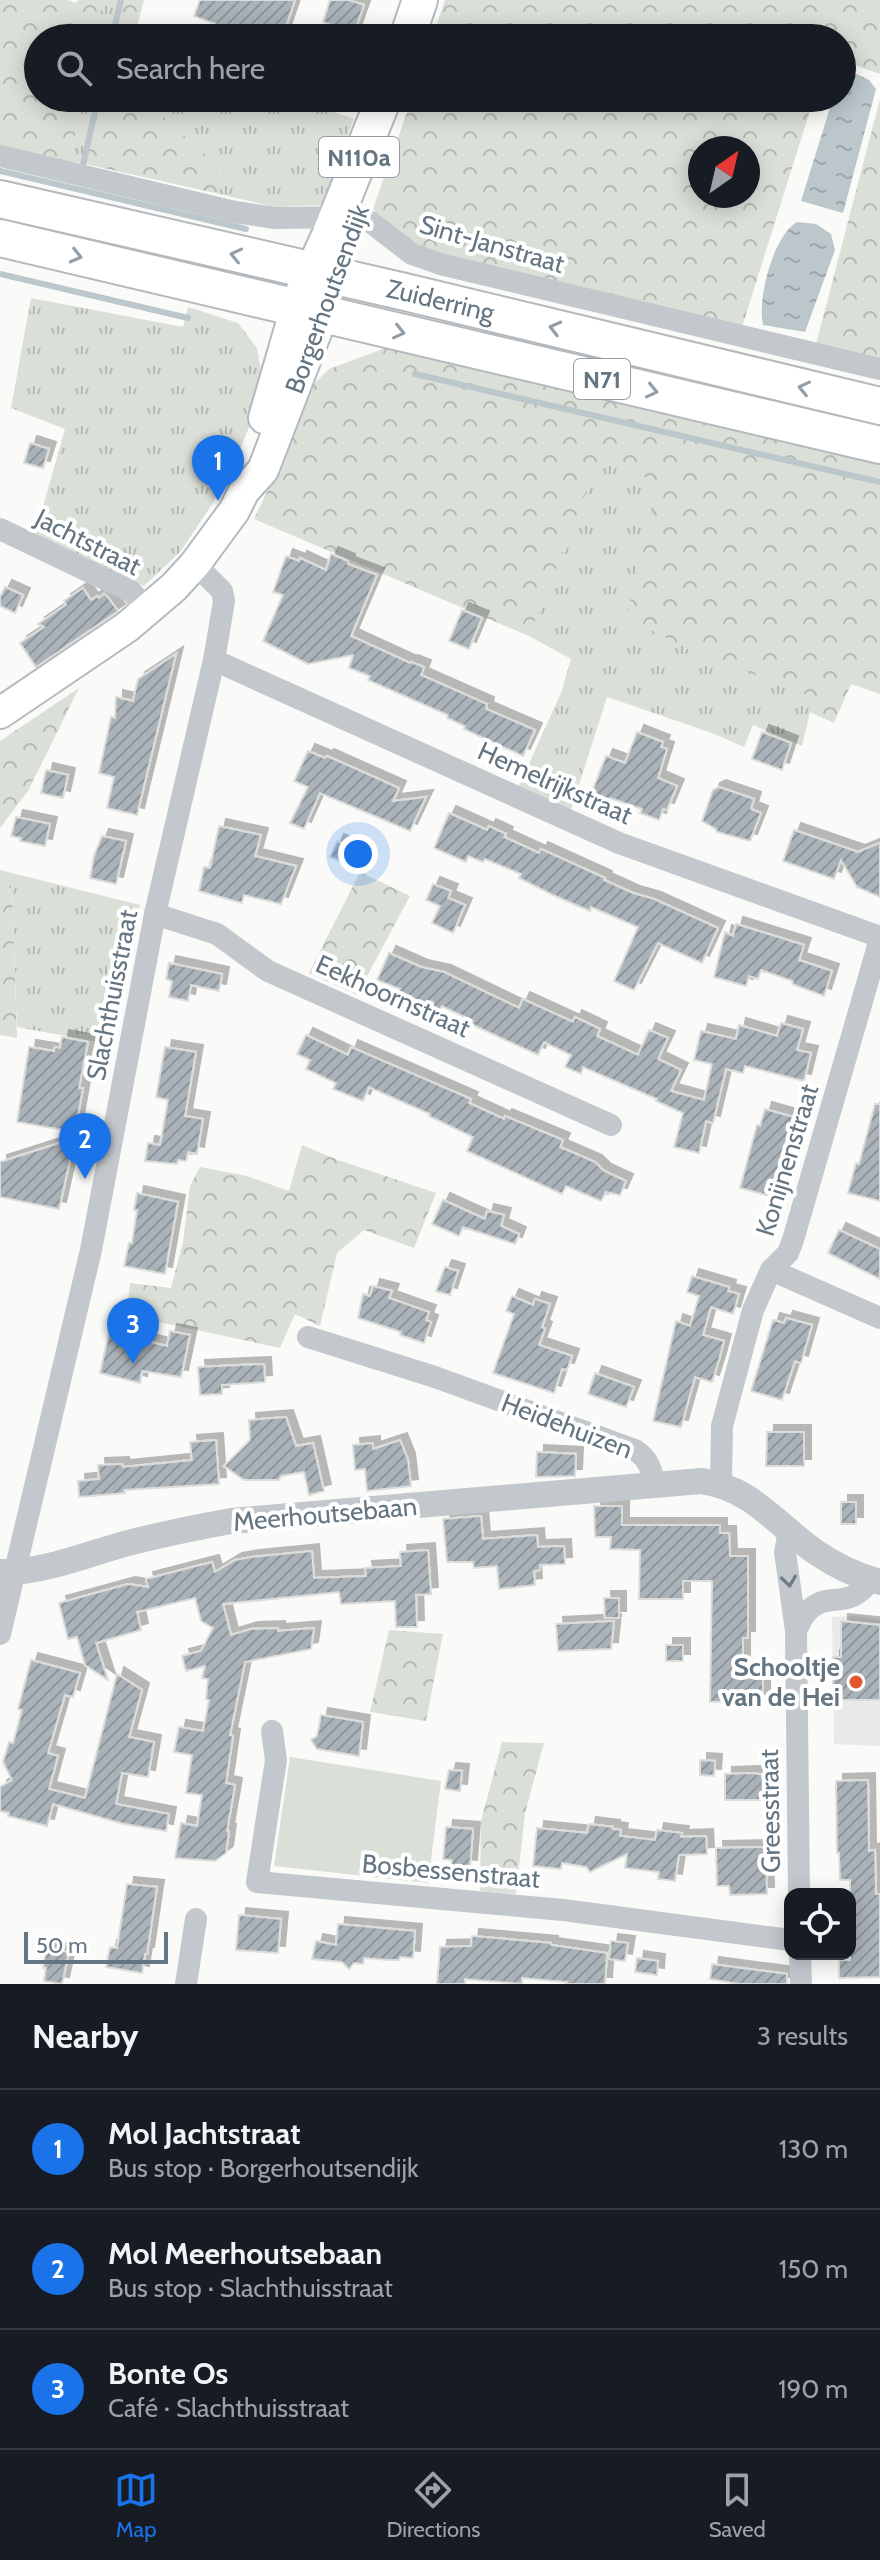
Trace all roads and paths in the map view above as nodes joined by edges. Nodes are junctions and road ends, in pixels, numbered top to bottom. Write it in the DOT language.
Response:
graph roads {
  1 [pos="420,0"];
  2 [pos="412,24"];
  3 [pos="378,112"];
  4 [pos="0,156"];
  5 [pos="0,199"];
  6 [pos="347,217"];
  7 [pos="0,238"];
  8 [pos="325,273"];
  9 [pos="310,311"];
  10 [pos="880,369"];
  11 [pos="880,406"];
  12 [pos="880,445"];
  13 [pos="0,529"];
  14 [pos="195,564"];
  15 [pos="147,611"];
  16 [pos="214,660"];
  17 [pos="0,713"];
  18 [pos="155,914"];
  19 [pos="880,938"];
  20 [pos="611,1125"];
  21 [pos="771,1270"];
  22 [pos="880,1318"];
  23 [pos="308,1337"];
  24 [pos="721,1483"];
  25 [pos="655,1485"];
  26 [pos="789,1531"];
  27 [pos="8,1572"];
  28 [pos="876,1581"];
  29 [pos="796,1631"];
  30 [pos="0,1634"];
  31 [pos="272,1731"];
  32 [pos="799,1888"];
  33 [pos="196,1919"];
  34 [pos="784,1939"];
  35 [pos="800,1960"];
  36 [pos="186,1984"];
  37 [pos="801,1984"];
  1 -- 2 [label="main road"];
  3 -- 6 [label="main road, Borgerhoutsendijk / N110a"];
  4 -- 6 [label="street"];
  8 -- 5 [label="highway, Zuiderring / N71, one-way"];
  6 -- 8 [label="main road, Borgerhoutsendijk / N110a"];
  6 -- 10 [label="street, Sint-Janstraat"];
  7 -- 9 [label="highway, Zuiderring / N71, one-way"];
  8 -- 9 [label="main road, Borgerhoutsendijk / N110a"];
  11 -- 8 [label="highway, Zuiderring / N71, one-way"];
  9 -- 12 [label="highway, Zuiderring / N71, one-way"];
  9 -- 14 [label="main road, Borgerhoutsendijk"];
  13 -- 15 [label="street, Jachtstraat"];
  14 -- 15 [label="main road, Borgerhoutsendijk"];
  14 -- 16 [label="street, Slachthuisstraat"];
  15 -- 17 [label="main road, Borgerhoutsendijk"];
  16 -- 18 [label="street, Slachthuisstraat"];
  16 -- 19 [label="street, Hemelrijkstraat"];
  18 -- 20 [label="street, Eekhoornstraat"];
  18 -- 27 [label="street, Slachthuisstraat"];
  19 -- 21 [label="street, Konijnenstraat"];
  21 -- 22 [label="street"];
  21 -- 24 [label="street, Konijnenstraat"];
  23 -- 25 [label="street, Heidehuizen"];
  24 -- 25 [label="street, Heidehuizen"];
  24 -- 26 [label="street, Heidehuizen"];
  25 -- 27 [label="street, Meerhoutsebaan"];
  26 -- 28 [label="street, Heidehuizen"];
  26 -- 29 [label="street, Greesstraat, one-way"];
  27 -- 30 [label="street, Slachthuisstraat"];
  28 -- 29 [label="street"];
  29 -- 32 [label="street, Greesstraat"];
  31 -- 34 [label="street, Bosbessenstraat"];
  33 -- 36 [label="street"];
  35 -- 37 [label="street"];
}
